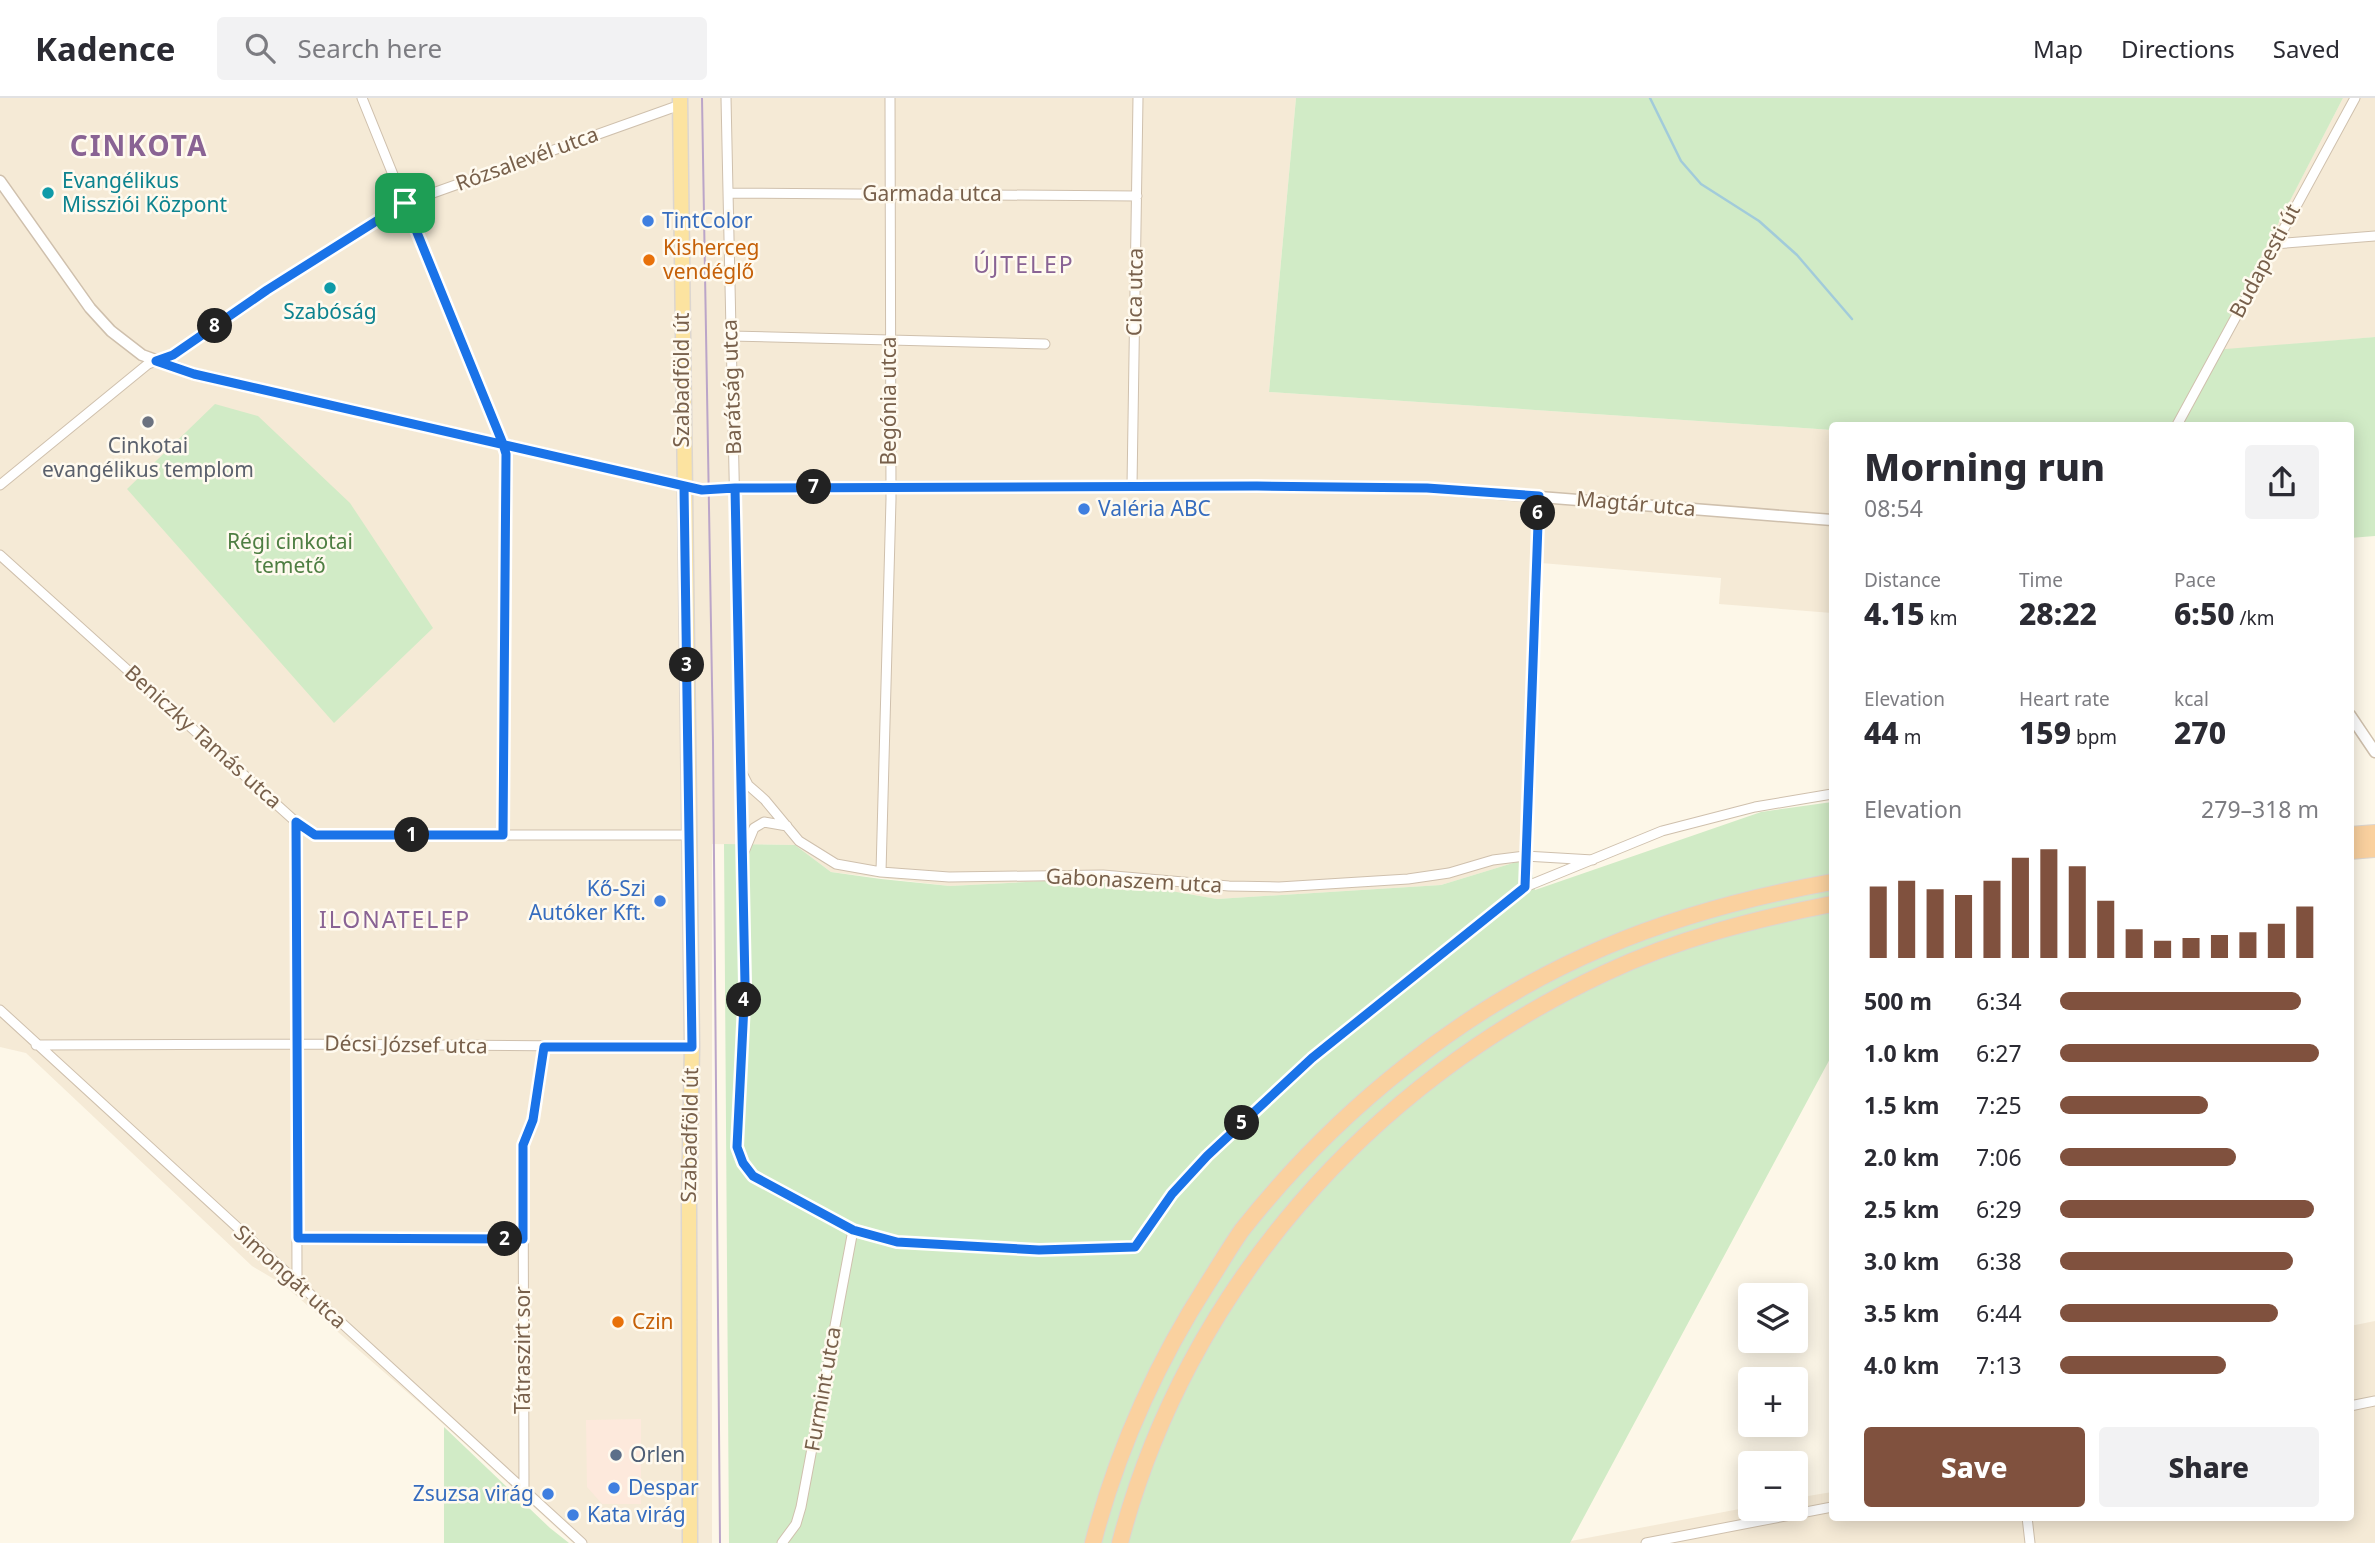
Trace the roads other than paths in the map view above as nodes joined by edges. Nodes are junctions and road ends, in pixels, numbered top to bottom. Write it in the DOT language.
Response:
graph roads {
  1 [pos="362,98"];
  2 [pos="726,98"];
  3 [pos="890,98"];
  4 [pos="1138,98"];
  5 [pos="2355,98"];
  6 [pos="680,101"];
  7 [pos="0,181"];
  8 [pos="728,193"];
  9 [pos="890,194"];
  10 [pos="1137,196"];
  11 [pos="405,203"];
  12 [pos="2375,236"];
  13 [pos="2274,244"];
  14 [pos="730,336"];
  15 [pos="889,340"];
  16 [pos="1045,344"];
  17 [pos="156,361"];
  18 [pos="2179,422"];
  19 [pos="503,444"];
  20 [pos="0,485"];
  21 [pos="684,486"];
  22 [pos="1132,486"];
  23 [pos="889,487"];
  24 [pos="735,488"];
  25 [pos="1539,496"];
  26 [pos="1829,520"];
  27 [pos="0,555"];
  28 [pos="2354,721"];
  29 [pos="2375,752"];
  30 [pos="740,769"];
  31 [pos="1829,795"];
  32 [pos="296,822"];
  33 [pos="787,826"];
  34 [pos="2375,833"];
  35 [pos="503,835"];
  36 [pos="690,835"];
  37 [pos="2354,835"];
  38 [pos="2375,849"];
  39 [pos="2354,851"];
  40 [pos="1525,856"];
  41 [pos="742,858"];
  42 [pos="1593,860"];
  43 [pos="881,872"];
  44 [pos="1829,883"];
  45 [pos="1525,887"];
  46 [pos="1829,905"];
  47 [pos="0,1010"];
  48 [pos="298,1044"];
  49 [pos="36,1045"];
  50 [pos="544,1047"];
  51 [pos="692,1047"];
  52 [pos="853,1230"];
  53 [pos="298,1238"];
  54 [pos="523,1239"];
  55 [pos="297,1283"];
  56 [pos="2375,1401"];
  57 [pos="2354,1405"];
  58 [pos="524,1489"];
  59 [pos="1829,1508"];
  60 [pos="2027,1521"];
  61 [pos="582,1543"];
  62 [pos="690,1543"];
  63 [pos="782,1543"];
  64 [pos="1093,1543"];
  65 [pos="1120,1543"];
  66 [pos="1646,1543"];
  67 [pos="2030,1543"];
  1 -- 11 [label="street"];
  2 -- 8 [label="street, Barátság utca"];
  3 -- 9 [label="street, Begónia utca"];
  4 -- 10 [label="street, Cica utca"];
  5 -- 13 [label="street, Budapesti út"];
  6 -- 11 [label="street, Rózsalevél utca"];
  6 -- 21 [label="main road, Szabadföld út"];
  7 -- 17 [label="street, Magtár utca"];
  8 -- 9 [label="street, Garmada utca"];
  8 -- 14 [label="street, Barátság utca"];
  9 -- 10 [label="street, Garmada utca"];
  9 -- 15 [label="street, Begónia utca"];
  10 -- 22 [label="street, Cica utca"];
  11 -- 17 [label="street, Rózsalevél utca"];
  11 -- 19 [label="street"];
  12 -- 13 [label="street"];
  13 -- 18 [label="street, Budapesti út"];
  14 -- 15 [label="street"];
  14 -- 24 [label="street, Barátság utca"];
  15 -- 16 [label="street"];
  15 -- 23 [label="street, Begónia utca"];
  17 -- 19 [label="street, Magtár utca"];
  17 -- 20 [label="street, Rózsalevél utca"];
  19 -- 21 [label="street, Magtár utca"];
  19 -- 35 [label="street"];
  21 -- 24 [label="street, Magtár utca"];
  21 -- 36 [label="main road, Szabadföld út"];
  22 -- 23 [label="street, Magtár utca"];
  22 -- 25 [label="street, Magtár utca"];
  23 -- 24 [label="street, Magtár utca"];
  23 -- 43 [label="street, Begónia utca"];
  24 -- 30 [label="street, Barátság utca"];
  25 -- 26 [label="street, Magtár utca"];
  25 -- 40 [label="street"];
  27 -- 32 [label="street, Beniczky Tamás utca"];
  28 -- 29 [label="street"];
  30 -- 33 [label="street, Gabonaszem utca"];
  30 -- 41 [label="street, Barátság utca"];
  31 -- 42 [label="street"];
  32 -- 35 [label="street, Beniczky Tamás utca"];
  32 -- 48 [label="street"];
  33 -- 41 [label="street"];
  33 -- 43 [label="street, Gabonaszem utca"];
  34 -- 37 [label="highway"];
  35 -- 36 [label="street, Beniczky Tamás utca"];
  36 -- 51 [label="main road, Szabadföld út"];
  38 -- 39 [label="highway"];
  40 -- 42 [label="street, Gabonaszem utca"];
  40 -- 43 [label="street, Gabonaszem utca"];
  40 -- 45 [label="street"];
  41 -- 52 [label="street, Barátság utca"];
  42 -- 45 [label="street"];
  44 -- 64 [label="highway"];
  45 -- 52 [label="street"];
  46 -- 65 [label="highway"];
  47 -- 49 [label="street, Simongát utca"];
  48 -- 49 [label="street, Décsi József utca"];
  48 -- 50 [label="street, Décsi József utca"];
  48 -- 53 [label="street"];
  49 -- 55 [label="street, Simongát utca"];
  50 -- 51 [label="street, Décsi József utca"];
  50 -- 54 [label="street, Tátraszirt sor"];
  51 -- 62 [label="main road, Szabadföld út"];
  52 -- 63 [label="street, Furmint utca"];
  53 -- 54 [label="street"];
  53 -- 55 [label="street"];
  54 -- 58 [label="street, Tátraszirt sor"];
  55 -- 58 [label="street, Simongát utca"];
  56 -- 57 [label="street"];
  58 -- 61 [label="street, Simongát utca"];
  59 -- 66 [label="street"];
  60 -- 67 [label="street"];
}
